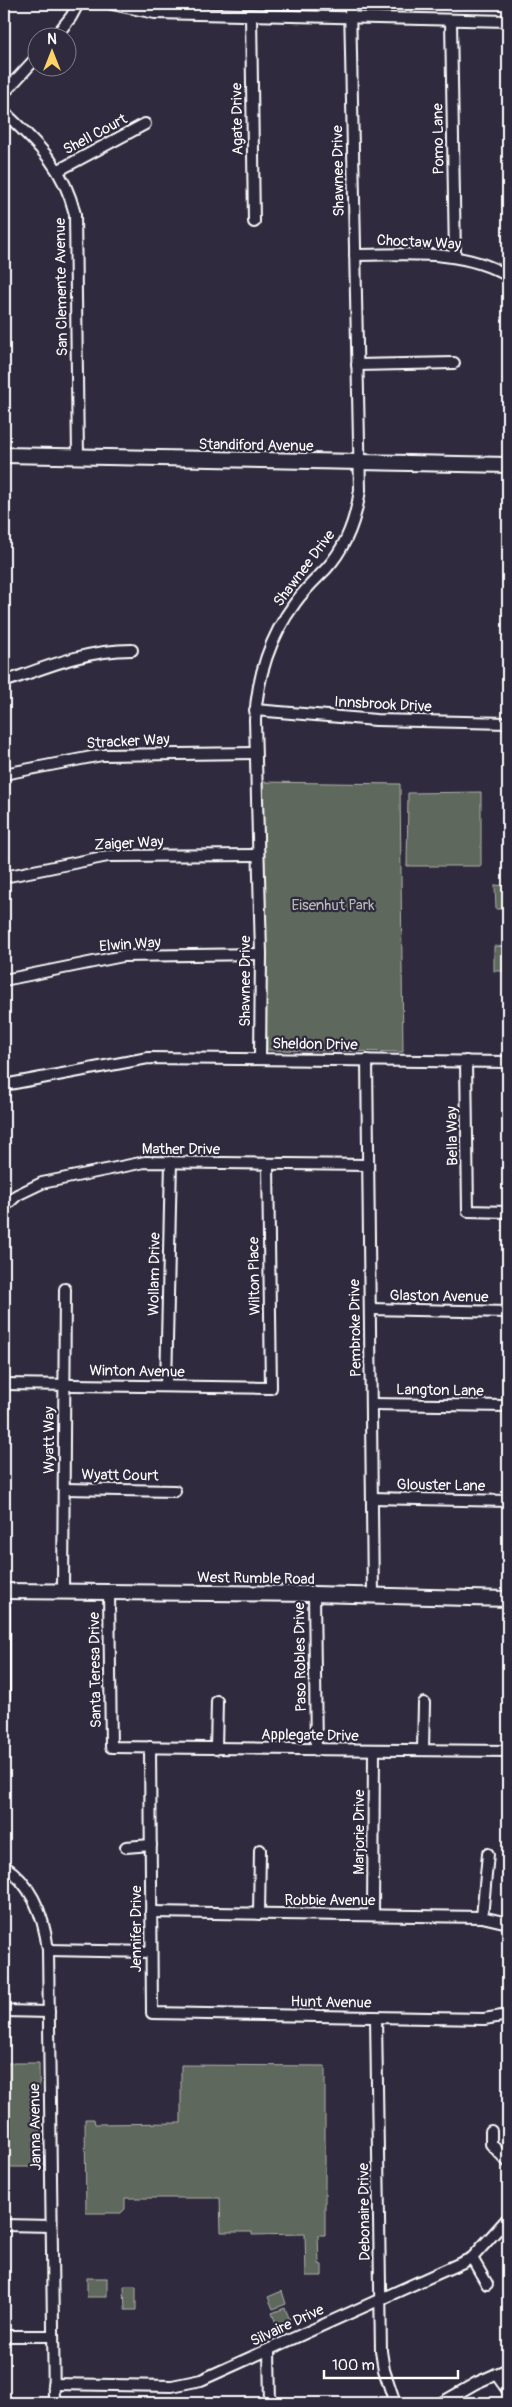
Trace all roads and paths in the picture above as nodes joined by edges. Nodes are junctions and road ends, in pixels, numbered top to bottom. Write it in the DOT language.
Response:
graph roads {
  1 [pos="78,4"];
  2 [pos="350,4"];
  3 [pos="118,5"];
  4 [pos="251,15"];
  5 [pos="351,19"];
  6 [pos="451,20"];
  7 [pos="508,21"];
  8 [pos="61,28"];
  9 [pos="28,67"];
  10 [pos="4,93"];
  11 [pos="4,112"];
  12 [pos="145,124"];
  13 [pos="59,170"];
  14 [pos="254,222"];
  15 [pos="355,255"];
  16 [pos="455,256"];
  17 [pos="508,276"];
  18 [pos="454,363"];
  19 [pos="356,365"];
  20 [pos="4,455"];
  21 [pos="78,457"];
  22 [pos="359,463"];
  23 [pos="508,465"];
  24 [pos="132,650"];
  25 [pos="4,682"];
  26 [pos="256,710"];
  27 [pos="508,723"];
  28 [pos="255,752"];
  29 [pos="4,774"];
  30 [pos="257,855"];
  31 [pos="4,877"];
  32 [pos="261,954"];
  33 [pos="4,980"];
  34 [pos="260,1058"];
  35 [pos="367,1060"];
  36 [pos="466,1062"];
  37 [pos="508,1062"];
  38 [pos="4,1085"];
  39 [pos="172,1162"];
  40 [pos="268,1164"];
  41 [pos="368,1165"];
  42 [pos="4,1207"];
  43 [pos="508,1212"];
  44 [pos="65,1289"];
  45 [pos="370,1309"];
  46 [pos="508,1312"];
  47 [pos="4,1384"];
  48 [pos="65,1385"];
  49 [pos="166,1386"];
  50 [pos="271,1388"];
  51 [pos="371,1404"];
  52 [pos="508,1406"];
  53 [pos="64,1488"];
  54 [pos="175,1491"];
  55 [pos="372,1498"];
  56 [pos="508,1501"];
  57 [pos="4,1591"];
  58 [pos="63,1592"];
  59 [pos="109,1592"];
  60 [pos="314,1594"];
  61 [pos="373,1596"];
  62 [pos="508,1599"];
  63 [pos="4,1607"];
  64 [pos="217,1701"];
  65 [pos="424,1703"];
  66 [pos="4,1744"];
  67 [pos="111,1747"];
  68 [pos="150,1747"];
  69 [pos="216,1749"];
  70 [pos="316,1750"];
  71 [pos="423,1750"];
  72 [pos="374,1751"];
  73 [pos="508,1751"];
  74 [pos="150,1845"];
  75 [pos="126,1847"];
  76 [pos="260,1850"];
  77 [pos="488,1854"];
  78 [pos="4,1866"];
  79 [pos="151,1912"];
  80 [pos="259,1914"];
  81 [pos="373,1914"];
  82 [pos="482,1917"];
  83 [pos="508,1923"];
  84 [pos="48,1950"];
  85 [pos="151,1952"];
  86 [pos="4,2011"];
  87 [pos="49,2012"];
  88 [pos="152,2013"];
  89 [pos="508,2015"];
  90 [pos="376,2018"];
  91 [pos="491,2131"];
  92 [pos="508,2162"];
  93 [pos="508,2218"];
  94 [pos="4,2225"];
  95 [pos="51,2226"];
  96 [pos="472,2258"];
  97 [pos="487,2284"];
  98 [pos="380,2299"];
  99 [pos="4,2336"];
  100 [pos="52,2336"];
  101 [pos="269,2350"];
  102 [pos="508,2369"];
  103 [pos="496,2374"];
  104 [pos="53,2384"];
  105 [pos="508,2391"];
  106 [pos="54,2403"];
  107 [pos="270,2403"];
  108 [pos="395,2403"];
  109 [pos="441,2403"];
  1 -- 8 [label="street"];
  2 -- 5 [label="street, Shawnee Drive"];
  3 -- 4 [label="street"];
  4 -- 5 [label="street"];
  4 -- 14 [label="street, Agate Drive"];
  5 -- 6 [label="street"];
  5 -- 15 [label="street, Shawnee Drive"];
  6 -- 7 [label="street"];
  6 -- 16 [label="street, Pomo Lane"];
  9 -- 10 [label="street"];
  11 -- 13 [label="street, San Clemente Avenue"];
  12 -- 13 [label="street, Shell Court"];
  13 -- 21 [label="street, San Clemente Avenue"];
  15 -- 16 [label="street, Choctaw Way"];
  15 -- 19 [label="street, Shawnee Drive"];
  16 -- 17 [label="street, Choctaw Way"];
  18 -- 19 [label="street"];
  19 -- 22 [label="street, Shawnee Drive"];
  20 -- 21 [label="street, Standiford Avenue"];
  21 -- 22 [label="street, Standiford Avenue"];
  22 -- 23 [label="street, Standiford Avenue"];
  22 -- 26 [label="street, Shawnee Drive"];
  24 -- 25 [label="street"];
  26 -- 27 [label="street, Innsbrook Drive"];
  26 -- 28 [label="street, Shawnee Drive"];
  28 -- 29 [label="street, Stracker Way"];
  28 -- 30 [label="street, Shawnee Drive"];
  30 -- 31 [label="street, Zaiger Way"];
  30 -- 32 [label="street, Shawnee Drive"];
  32 -- 33 [label="street, Elwin Way"];
  32 -- 34 [label="street, Shawnee Drive"];
  34 -- 35 [label="street, Sheldon Drive"];
  34 -- 38 [label="street, Sheldon Drive"];
  35 -- 36 [label="street, Sheldon Drive"];
  35 -- 41 [label="street, Pembroke Drive"];
  36 -- 37 [label="street, Sheldon Drive"];
  36 -- 43 [label="street, Bella Way"];
  39 -- 40 [label="street, Mather Drive"];
  39 -- 42 [label="street, Mather Drive"];
  39 -- 49 [label="street, Wollam Drive"];
  40 -- 41 [label="street, Mather Drive"];
  40 -- 50 [label="street, Wilton Place"];
  41 -- 45 [label="street, Pembroke Drive"];
  44 -- 48 [label="street, Wyatt Way"];
  45 -- 46 [label="street, Glaston Avenue"];
  45 -- 51 [label="street, Pembroke Drive"];
  47 -- 48 [label="street, Winton Avenue"];
  48 -- 49 [label="street, Winton Avenue"];
  48 -- 53 [label="street, Wyatt Way"];
  49 -- 50 [label="street, Winton Avenue"];
  51 -- 52 [label="street, Langton Lane"];
  51 -- 55 [label="street, Pembroke Drive"];
  53 -- 54 [label="street, Wyatt Court"];
  53 -- 58 [label="street, Wyatt Way"];
  55 -- 56 [label="street, Glouster Lane"];
  55 -- 61 [label="street, Pembroke Drive"];
  57 -- 58 [label="street, West Rumble Road"];
  58 -- 59 [label="street, West Rumble Road"];
  59 -- 60 [label="street, West Rumble Road"];
  59 -- 67 [label="street, Santa Teresa Drive"];
  60 -- 61 [label="street, West Rumble Road"];
  60 -- 70 [label="street, Paso Robles Drive"];
  61 -- 62 [label="street, West Rumble Road"];
  63 -- 66 [label="street"];
  64 -- 69 [label="street"];
  65 -- 71 [label="street"];
  67 -- 68 [label="street, Applegate Drive"];
  68 -- 69 [label="street, Applegate Drive"];
  68 -- 74 [label="street, Jennifer Drive"];
  69 -- 70 [label="street, Applegate Drive"];
  70 -- 72 [label="street, Applegate Drive"];
  71 -- 72 [label="street, Applegate Drive"];
  71 -- 73 [label="street, Applegate Drive"];
  72 -- 81 [label="street, Marjorie Drive"];
  74 -- 75 [label="street"];
  74 -- 79 [label="street, Jennifer Drive"];
  76 -- 80 [label="street"];
  77 -- 82 [label="street"];
  78 -- 84 [label="street, Janna Avenue"];
  79 -- 80 [label="street, Robbie Avenue"];
  79 -- 85 [label="street, Jennifer Drive"];
  80 -- 81 [label="street, Robbie Avenue"];
  81 -- 82 [label="street, Robbie Avenue"];
  82 -- 83 [label="street, Robbie Avenue"];
  84 -- 85 [label="street"];
  84 -- 87 [label="street, Janna Avenue"];
  85 -- 88 [label="street, Jennifer Drive"];
  86 -- 87 [label="street"];
  87 -- 95 [label="street, Janna Avenue"];
  88 -- 90 [label="street, Hunt Avenue"];
  89 -- 90 [label="street, Hunt Avenue"];
  90 -- 98 [label="street, Debonaire Drive"];
  91 -- 92 [label="street"];
  93 -- 96 [label="street, Silvaire Drive"];
  94 -- 95 [label="street"];
  95 -- 100 [label="street, Janna Avenue"];
  96 -- 97 [label="street"];
  96 -- 98 [label="street, Silvaire Drive"];
  98 -- 101 [label="street, Silvaire Drive"];
  98 -- 108 [label="street, Debonaire Drive"];
  99 -- 100 [label="street"];
  100 -- 104 [label="street, Janna Avenue"];
  101 -- 104 [label="street, Silvaire Drive"];
  101 -- 107 [label="street"];
  102 -- 103 [label="street"];
  103 -- 105 [label="street"];
  103 -- 109 [label="street"];
  104 -- 106 [label="street, Janna Avenue"];
}
